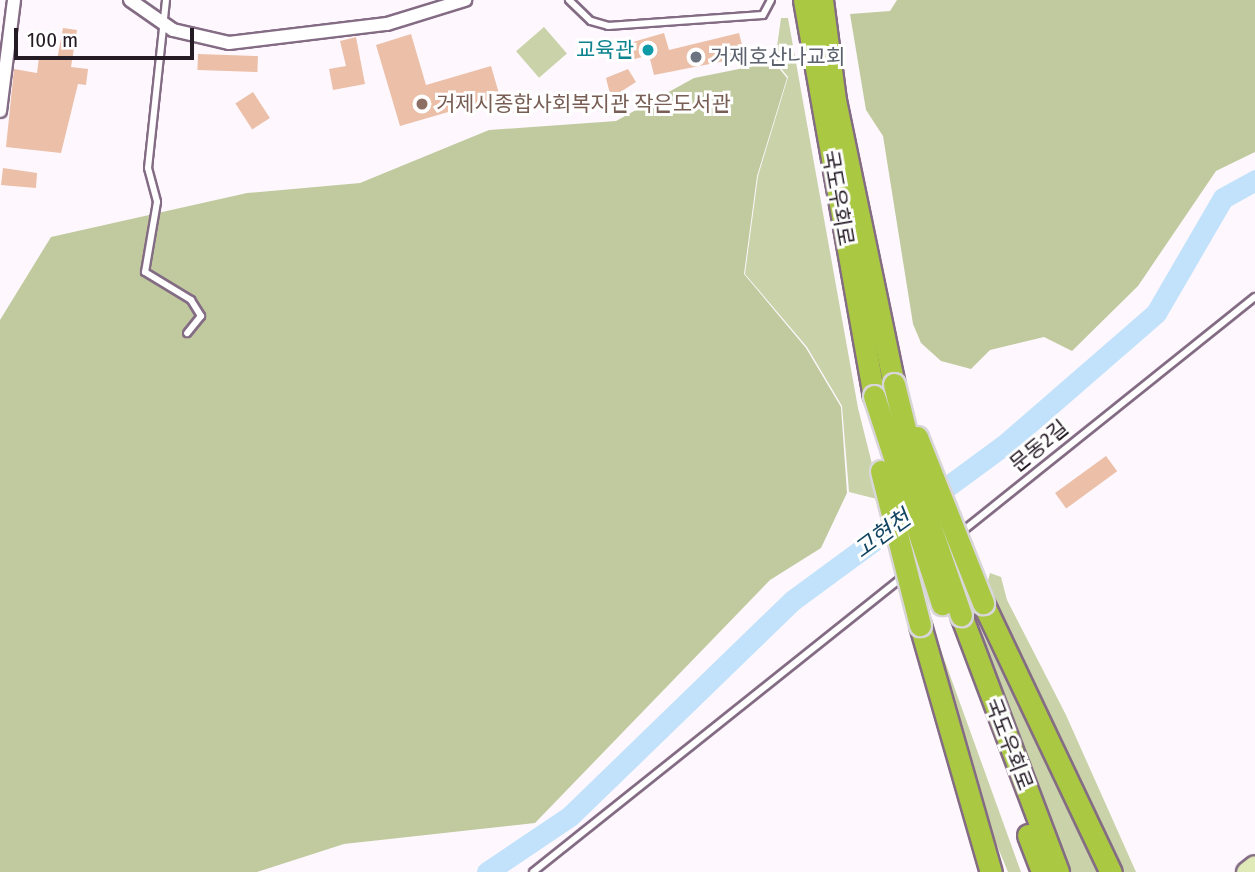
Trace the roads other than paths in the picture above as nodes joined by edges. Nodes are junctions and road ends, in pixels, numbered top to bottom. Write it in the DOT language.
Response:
graph roads {
  1 [pos="14,0"];
  2 [pos="130,0"];
  3 [pos="166,0"];
  4 [pos="465,0"];
  5 [pos="569,0"];
  6 [pos="771,0"];
  7 [pos="804,0"];
  8 [pos="822,0"];
  9 [pos="5,20"];
  10 [pos="164,21"];
  11 [pos="0,111"];
  12 [pos="1255,297"];
  13 [pos="187,333"];
  14 [pos="894,384"];
  15 [pos="874,396"];
  16 [pos="955,619"];
  17 [pos="979,832"];
  18 [pos="1255,865"];
  19 [pos="533,872"];
  20 [pos="991,872"];
  21 [pos="1000,872"];
  22 [pos="1042,872"];
  23 [pos="1058,872"];
  24 [pos="1111,872"];
  25 [pos="1246,872"];
  1 -- 9 [label="street"];
  2 -- 10 [label="street"];
  3 -- 10 [label="lane"];
  4 -- 10 [label="street"];
  5 -- 6 [label="lane"];
  7 -- 15 [label="highway, 국도우회로"];
  8 -- 14 [label="highway, 국도우회로"];
  9 -- 11 [label="street"];
  10 -- 13 [label="lane"];
  12 -- 19 [label="lane, 문동2길"];
  14 -- 16 [label="highway, bridge"];
  14 -- 24 [label="highway, bridge"];
  15 -- 16 [label="highway, bridge"];
  15 -- 17 [label="highway, bridge"];
  16 -- 22 [label="highway, 국도우회로"];
  16 -- 23 [label="highway, 국도우회로"];
  17 -- 20 [label="highway"];
  17 -- 21 [label="highway"];
  18 -- 25 [label="main road"];
}
